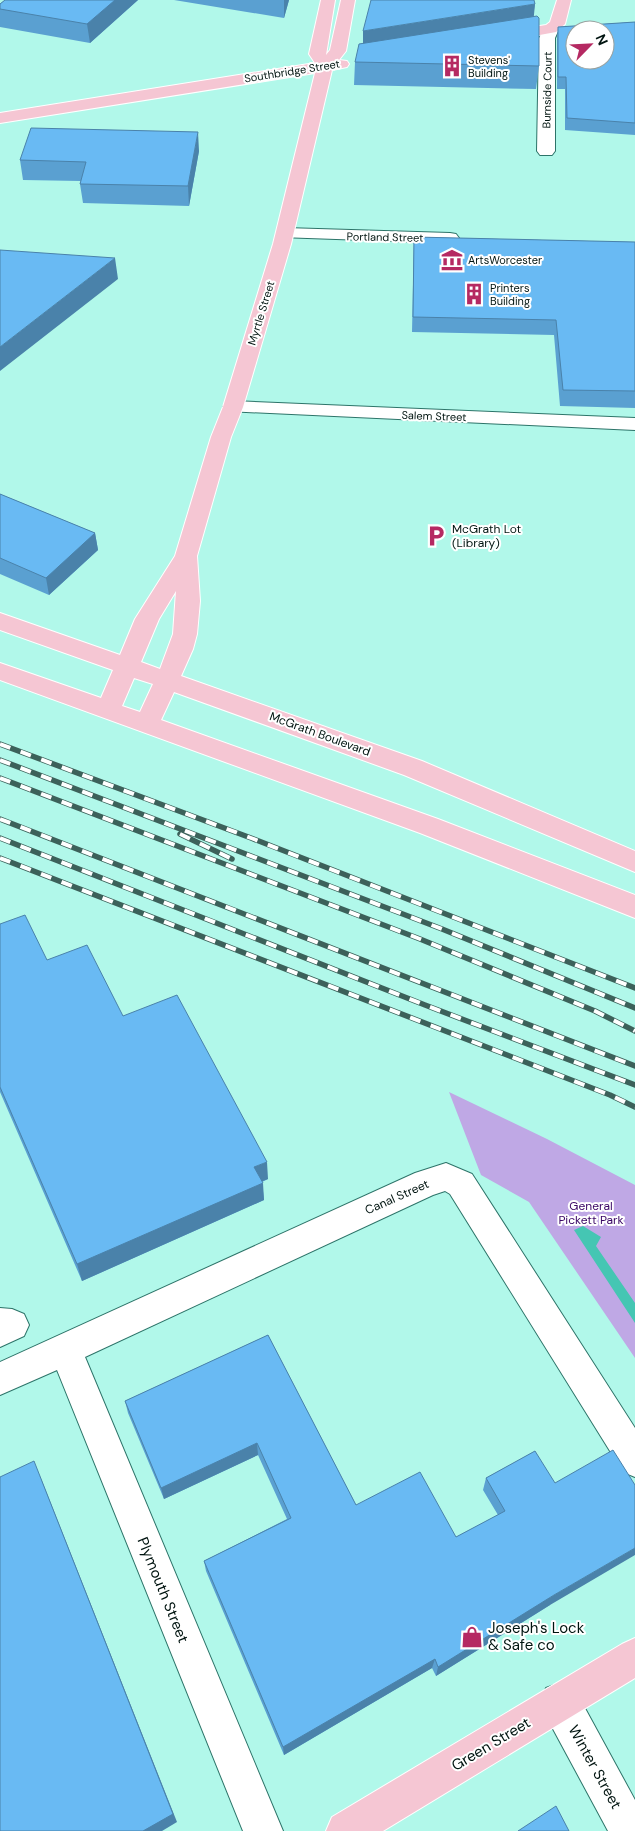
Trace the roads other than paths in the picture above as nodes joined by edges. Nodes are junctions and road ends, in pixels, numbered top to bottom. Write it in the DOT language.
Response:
graph roads {
  1 [pos="328,0"];
  2 [pos="348,0"];
  3 [pos="564,0"];
  4 [pos="552,29"];
  5 [pos="483,40"];
  6 [pos="358,60"];
  7 [pos="324,66"];
  8 [pos="0,118"];
  9 [pos="546,151"];
  10 [pos="285,233"];
  11 [pos="464,239"];
  12 [pos="233,407"];
  13 [pos="635,424"];
  14 [pos="186,556"];
  15 [pos="0,621"];
  16 [pos="128,666"];
  17 [pos="0,671"];
  18 [pos="167,679"];
  19 [pos="108,710"];
  20 [pos="147,724"];
  21 [pos="635,862"];
  22 [pos="635,907"];
  23 [pos="0,1324"];
  24 [pos="0,1331"];
  25 [pos="65,1348"];
  26 [pos="0,1379"];
  27 [pos="635,1460"];
  28 [pos="635,1657"];
  29 [pos="560,1702"];
  30 [pos="262,1831"];
  31 [pos="346,1831"];
  32 [pos="630,1831"];
  1 -- 7 [label="main road, Myrtle Street"];
  2 -- 7 [label="main road, Myrtle Street"];
  3 -- 4 [label="main road"];
  4 -- 5 [label="main road"];
  4 -- 9 [label="street, Burnside Court"];
  6 -- 7 [label="main road, Southbridge Street"];
  7 -- 8 [label="main road, Southbridge Street"];
  7 -- 10 [label="main road, Myrtle Street"];
  10 -- 11 [label="street, Portland Street"];
  10 -- 12 [label="main road, Myrtle Street"];
  12 -- 13 [label="street, Salem Street"];
  12 -- 14 [label="main road, Myrtle Street"];
  14 -- 16 [label="main road, Myrtle Street"];
  14 -- 18 [label="main road, Myrtle Street"];
  15 -- 16 [label="main road, McGrath Boulevard"];
  16 -- 18 [label="main road, McGrath Boulevard"];
  16 -- 19 [label="main road, Myrtle Street"];
  17 -- 19 [label="main road"];
  18 -- 20 [label="main road, Myrtle Street"];
  18 -- 21 [label="main road, McGrath Boulevard"];
  19 -- 20 [label="main road"];
  20 -- 22 [label="main road"];
  23 -- 24 [label="street"];
  25 -- 26 [label="street, Canal Street"];
  25 -- 27 [label="street, Canal Street"];
  25 -- 30 [label="street, Plymouth Street"];
  28 -- 29 [label="main road, Green Street"];
  29 -- 31 [label="main road, Green Street"];
  29 -- 32 [label="street, Winter Street"];
}
